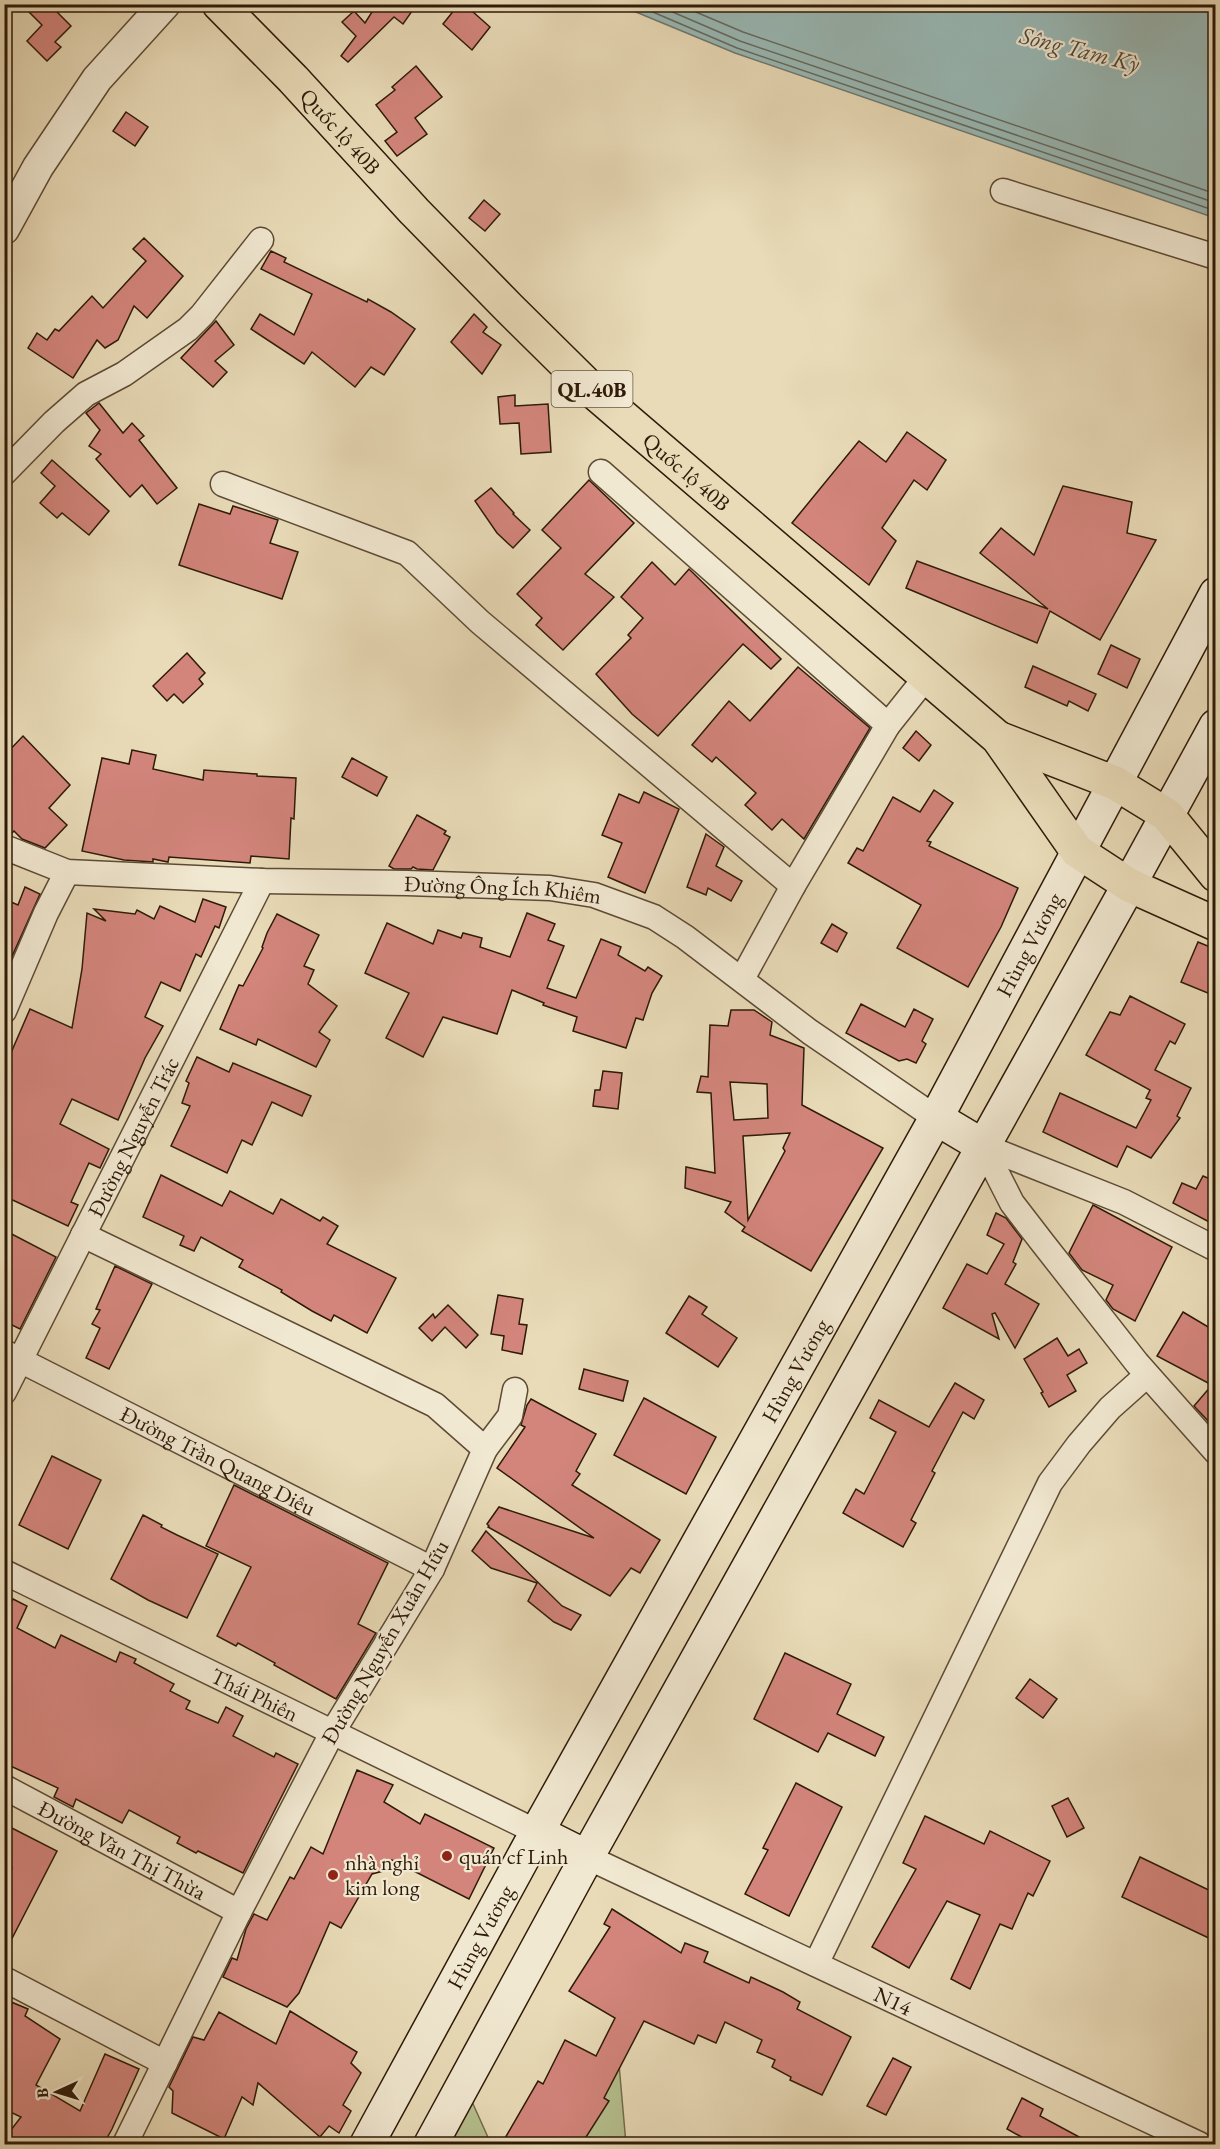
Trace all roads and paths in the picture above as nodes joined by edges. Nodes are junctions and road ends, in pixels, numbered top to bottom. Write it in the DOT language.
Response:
graph roads {
  1 [pos="165,4"];
  2 [pos="219,4"];
  3 [pos="1003,191"];
  4 [pos="4,229"];
  5 [pos="261,240"];
  6 [pos="1215,257"];
  7 [pos="601,472"];
  8 [pos="4,473"];
  9 [pos="223,484"];
  10 [pos="1215,594"];
  11 [pos="927,676"];
  12 [pos="888,725"];
  13 [pos="1215,726"];
  14 [pos="998,738"];
  15 [pos="1115,783"];
  16 [pos="1167,815"];
  17 [pos="4,847"];
  18 [pos="1077,851"];
  19 [pos="67,872"];
  20 [pos="1215,875"];
  21 [pos="262,881"];
  22 [pos="1129,885"];
  23 [pos="793,886"];
  24 [pos="1215,924"];
  25 [pos="742,979"];
  26 [pos="4,1011"];
  27 [pos="936,1118"];
  28 [pos="982,1146"];
  29 [pos="83,1235"];
  30 [pos="1215,1250"];
  31 [pos="13,1356"];
  32 [pos="1147,1375"];
  33 [pos="515,1390"];
  34 [pos="4,1392"];
  35 [pos="485,1449"];
  36 [pos="1215,1452"];
  37 [pos="432,1569"];
  38 [pos="4,1572"];
  39 [pos="332,1733"];
  40 [pos="4,1787"];
  41 [pos="537,1832"];
  42 [pos="587,1857"];
  43 [pos="239,1912"];
  44 [pos="816,1964"];
  45 [pos="4,1979"];
  46 [pos="165,2063"];
  47 [pos="125,2145"];
  48 [pos="367,2145"];
  49 [pos="431,2145"];
  50 [pos="1199,2145"];
  1 -- 4 [label="street"];
  2 -- 11 [label="highway, Quốc lộ 40B / QL.40B"];
  3 -- 6 [label="street"];
  5 -- 8 [label="street"];
  7 -- 12 [label="street"];
  9 -- 23 [label="street"];
  10 -- 15 [label="main road, Hùng Vương"];
  11 -- 12 [label="street"];
  11 -- 14 [label="highway, Quốc lộ 40B / QL.40B"];
  12 -- 23 [label="street"];
  13 -- 16 [label="main road"];
  14 -- 15 [label="highway"];
  14 -- 18 [label="highway"];
  15 -- 16 [label="highway"];
  15 -- 18 [label="main road, Hùng Vương"];
  16 -- 20 [label="highway"];
  16 -- 22 [label="main road"];
  17 -- 19 [label="street, Đường Ông Ích Khiêm"];
  18 -- 22 [label="highway"];
  18 -- 27 [label="main road, Hùng Vương"];
  19 -- 21 [label="street, Đường Ông Ích Khiêm"];
  19 -- 26 [label="street"];
  21 -- 25 [label="street, Đường Ông Ích Khiêm"];
  21 -- 29 [label="street, Đường Nguyễn Trác"];
  22 -- 24 [label="highway"];
  22 -- 28 [label="main road"];
  23 -- 25 [label="street"];
  25 -- 27 [label="street, Đường Ông Ích Khiêm"];
  27 -- 28 [label="main road"];
  27 -- 41 [label="main road, Hùng Vương"];
  28 -- 30 [label="street"];
  28 -- 32 [label="street"];
  28 -- 42 [label="main road"];
  29 -- 31 [label="street, Đường Nguyễn Trác"];
  29 -- 35 [label="street"];
  31 -- 34 [label="street, Đường Nguyễn Trác"];
  31 -- 37 [label="street, Đường Trần Quang Diệu"];
  32 -- 36 [label="street"];
  32 -- 44 [label="street"];
  33 -- 35 [label="street, Đường Nguyễn Xuân Hữu"];
  35 -- 37 [label="street, Đường Nguyễn Xuân Hữu"];
  37 -- 39 [label="street, Đường Nguyễn Xuân Hữu"];
  38 -- 39 [label="street, Thái Phiên"];
  39 -- 41 [label="street, Thái Phiên"];
  39 -- 43 [label="street, Đường Nguyễn Xuân Hữu"];
  40 -- 43 [label="street, Đường Văn Thị Thừa"];
  41 -- 42 [label="main road"];
  41 -- 48 [label="main road, Hùng Vương"];
  42 -- 44 [label="street, N14"];
  42 -- 49 [label="main road"];
  43 -- 46 [label="street, Đường Nguyễn Xuân Hữu"];
  44 -- 50 [label="street, N14"];
  45 -- 46 [label="street"];
  46 -- 47 [label="street, Đường Nguyễn Xuân Hữu"];
}
